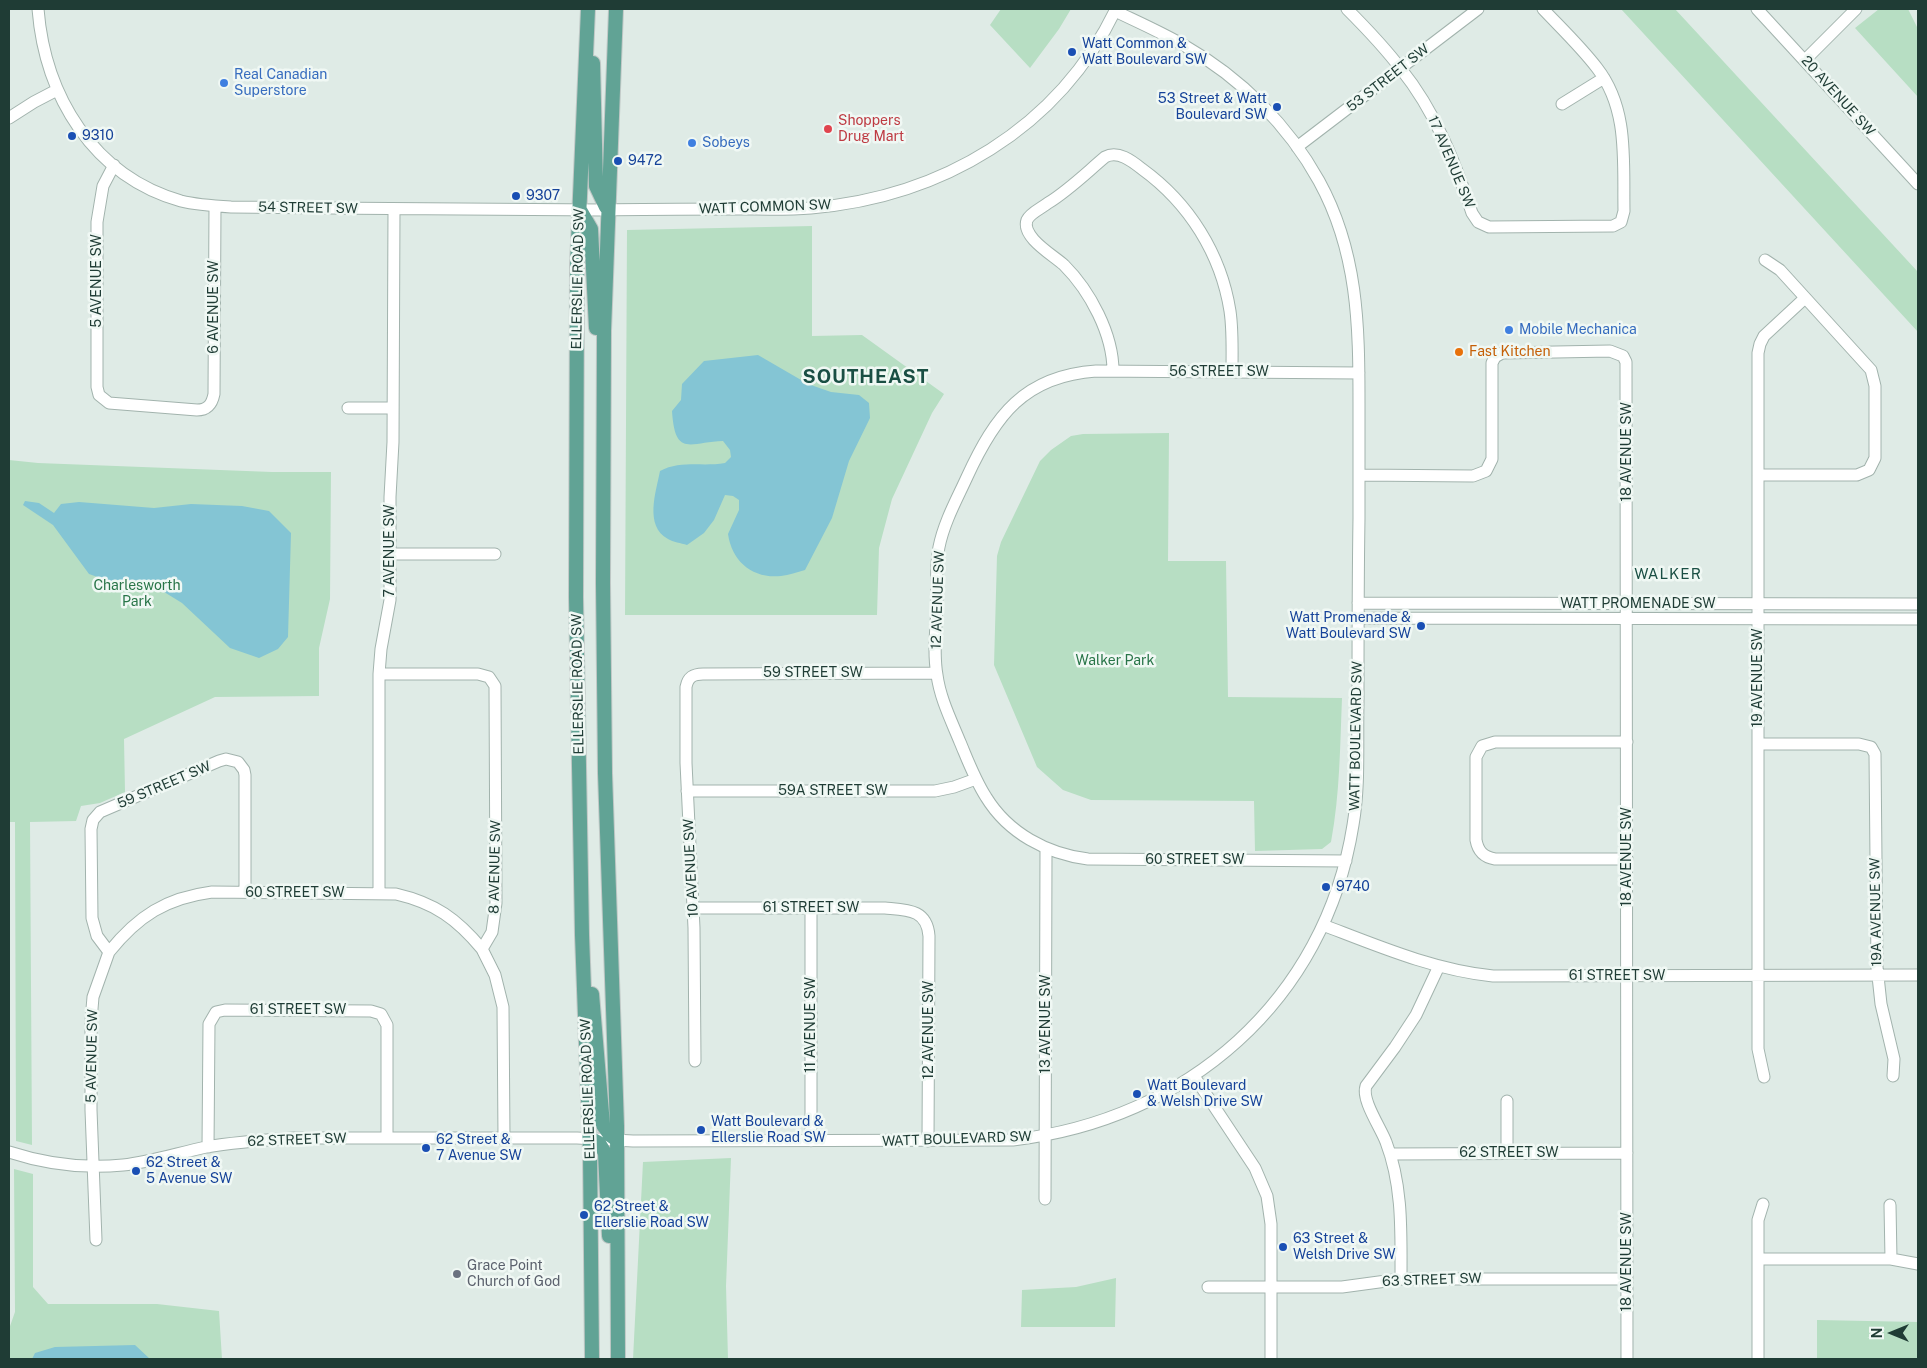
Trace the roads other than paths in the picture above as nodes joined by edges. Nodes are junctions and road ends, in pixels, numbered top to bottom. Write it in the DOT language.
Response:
graph roads {
  1 [pos="38,9"];
  2 [pos="588,9"];
  3 [pos="614,9"];
  4 [pos="1347,9"];
  5 [pos="1478,9"];
  6 [pos="1543,9"];
  7 [pos="1757,9"];
  8 [pos="1856,9"];
  9 [pos="1115,10"];
  10 [pos="588,28"];
  11 [pos="1805,60"];
  12 [pos="1401,68"];
  13 [pos="1604,78"];
  14 [pos="57,90"];
  15 [pos="1562,104"];
  16 [pos="9,118"];
  17 [pos="1297,147"];
  18 [pos="114,166"];
  19 [pos="1918,184"];
  20 [pos="214,206"];
  21 [pos="394,209"];
  22 [pos="580,210"];
  23 [pos="607,210"];
  24 [pos="1764,260"];
  25 [pos="1805,298"];
  26 [pos="1113,371"];
  27 [pos="1232,372"];
  28 [pos="1078,373"];
  29 [pos="1359,373"];
  30 [pos="604,386"];
  31 [pos="208,406"];
  32 [pos="348,408"];
  33 [pos="393,408"];
  34 [pos="1359,475"];
  35 [pos="1758,475"];
  36 [pos="390,554"];
  37 [pos="494,554"];
  38 [pos="1358,603"];
  39 [pos="1627,604"];
  40 [pos="1758,604"];
  41 [pos="1918,604"];
  42 [pos="1358,618"];
  43 [pos="1627,619"];
  44 [pos="1758,619"];
  45 [pos="1918,619"];
  46 [pos="936,673"];
  47 [pos="379,674"];
  48 [pos="690,677"];
  49 [pos="1627,742"];
  50 [pos="1758,744"];
  51 [pos="976,779"];
  52 [pos="688,791"];
  53 [pos="1046,849"];
  54 [pos="1627,859"];
  55 [pos="1346,861"];
  56 [pos="245,892"];
  57 [pos="379,893"];
  58 [pos="694,908"];
  59 [pos="812,908"];
  60 [pos="926,920"];
  61 [pos="1323,925"];
  62 [pos="582,935"];
  63 [pos="482,949"];
  64 [pos="109,952"];
  65 [pos="1439,966"];
  66 [pos="1877,975"];
  67 [pos="1918,975"];
  68 [pos="1628,976"];
  69 [pos="1758,976"];
  70 [pos="695,1061"];
  71 [pos="1194,1076"];
  72 [pos="1893,1076"];
  73 [pos="1764,1077"];
  74 [pos="1507,1101"];
  75 [pos="1046,1136"];
  76 [pos="387,1138"];
  77 [pos="504,1138"];
  78 [pos="590,1138"];
  79 [pos="617,1140"];
  80 [pos="811,1141"];
  81 [pos="928,1141"];
  82 [pos="208,1147"];
  83 [pos="9,1152"];
  84 [pos="1507,1153"];
  85 [pos="1627,1153"];
  86 [pos="1390,1154"];
  87 [pos="93,1166"];
  88 [pos="1045,1199"];
  89 [pos="1763,1204"];
  90 [pos="1890,1205"];
  91 [pos="96,1240"];
  92 [pos="1758,1259"];
  93 [pos="1891,1259"];
  94 [pos="1918,1264"];
  95 [pos="1401,1279"];
  96 [pos="1627,1279"];
  97 [pos="618,1286"];
  98 [pos="1208,1287"];
  99 [pos="1271,1287"];
  100 [pos="592,1359"];
  101 [pos="618,1359"];
  102 [pos="1271,1359"];
  103 [pos="1627,1359"];
  104 [pos="1758,1359"];
  1 -- 14 [label="street, 54 STREET SW"];
  2 -- 10 [label="main road, ELLERSLIE ROAD SW"];
  3 -- 23 [label="main road, ELLERSLIE ROAD SW"];
  4 -- 12 [label="street, 17 AVENUE SW"];
  5 -- 12 [label="street, 53 STREET SW"];
  6 -- 13 [label="street"];
  7 -- 11 [label="street, 20 AVENUE SW"];
  8 -- 11 [label="street"];
  9 -- 17 [label="street, WATT BOULEVARD SW"];
  9 -- 23 [label="street, WATT COMMON SW"];
  10 -- 22 [label="main road, ELLERSLIE ROAD SW"];
  10 -- 23 [label="main road"];
  11 -- 19 [label="street, 20 AVENUE SW"];
  12 -- 13 [label="street, 17 AVENUE SW"];
  12 -- 17 [label="street, 53 STREET SW"];
  13 -- 15 [label="street"];
  14 -- 16 [label="street"];
  14 -- 18 [label="street, 54 STREET SW"];
  17 -- 29 [label="street, WATT BOULEVARD SW"];
  18 -- 20 [label="street, 54 STREET SW"];
  18 -- 31 [label="street, 5 AVENUE SW"];
  20 -- 21 [label="street, 54 STREET SW"];
  20 -- 31 [label="street, 6 AVENUE SW"];
  21 -- 22 [label="street, 54 STREET SW"];
  21 -- 33 [label="street, 7 AVENUE SW"];
  22 -- 23 [label="street, 54 STREET SW"];
  22 -- 30 [label="main road"];
  22 -- 62 [label="main road, ELLERSLIE ROAD SW"];
  23 -- 30 [label="main road, ELLERSLIE ROAD SW"];
  24 -- 25 [label="street"];
  25 -- 35 [label="street, 19 AVENUE SW"];
  25 -- 35 [label="street"];
  26 -- 27 [label="street, 56 STREET SW"];
  26 -- 27 [label="street"];
  26 -- 28 [label="street, 56 STREET SW"];
  27 -- 29 [label="street, 56 STREET SW"];
  28 -- 46 [label="street, 12 AVENUE SW"];
  29 -- 34 [label="street, WATT BOULEVARD SW"];
  30 -- 79 [label="main road, ELLERSLIE ROAD SW"];
  32 -- 33 [label="street"];
  33 -- 36 [label="street, 7 AVENUE SW"];
  34 -- 38 [label="street, WATT BOULEVARD SW"];
  34 -- 39 [label="street, 18 AVENUE SW"];
  35 -- 40 [label="street, 19 AVENUE SW"];
  36 -- 37 [label="street"];
  36 -- 47 [label="street, 7 AVENUE SW"];
  38 -- 39 [label="street, WATT PROMENADE SW"];
  38 -- 42 [label="street, WATT BOULEVARD SW"];
  39 -- 40 [label="street, WATT PROMENADE SW"];
  39 -- 43 [label="street, 18 AVENUE SW"];
  40 -- 41 [label="street, WATT PROMENADE SW"];
  40 -- 44 [label="street, 19 AVENUE SW"];
  42 -- 43 [label="street, WATT PROMENADE SW"];
  42 -- 55 [label="street, WATT BOULEVARD SW"];
  43 -- 44 [label="street, WATT PROMENADE SW"];
  43 -- 49 [label="street, 18 AVENUE SW"];
  44 -- 45 [label="street, WATT PROMENADE SW"];
  44 -- 50 [label="street, 19 AVENUE SW"];
  46 -- 48 [label="street, 59 STREET SW"];
  46 -- 51 [label="street, 12 AVENUE SW"];
  47 -- 57 [label="street, 7 AVENUE SW"];
  47 -- 63 [label="street, 8 AVENUE SW"];
  48 -- 52 [label="street, 10 AVENUE SW"];
  49 -- 54 [label="street, 18 AVENUE SW"];
  49 -- 54 [label="street"];
  50 -- 66 [label="street, 19A AVENUE SW"];
  50 -- 69 [label="street, 19 AVENUE SW"];
  51 -- 52 [label="street, 59A STREET SW"];
  51 -- 53 [label="street, 12 AVENUE SW"];
  52 -- 58 [label="street, 10 AVENUE SW"];
  53 -- 55 [label="street, 60 STREET SW"];
  53 -- 75 [label="street, 13 AVENUE SW"];
  54 -- 68 [label="street, 18 AVENUE SW"];
  55 -- 61 [label="street, WATT BOULEVARD SW"];
  56 -- 57 [label="street, 60 STREET SW"];
  56 -- 64 [label="street, 60 STREET SW"];
  56 -- 64 [label="street, 59 STREET SW"];
  57 -- 63 [label="street, 60 STREET SW"];
  58 -- 59 [label="street, 61 STREET SW"];
  58 -- 70 [label="street, 10 AVENUE SW"];
  59 -- 60 [label="street, 61 STREET SW"];
  59 -- 80 [label="street, 11 AVENUE SW"];
  60 -- 81 [label="street, 12 AVENUE SW"];
  61 -- 65 [label="street, 61 STREET SW"];
  61 -- 71 [label="street, WATT BOULEVARD SW"];
  62 -- 78 [label="main road, ELLERSLIE ROAD SW"];
  62 -- 79 [label="main road"];
  63 -- 77 [label="street"];
  64 -- 87 [label="street, 5 AVENUE SW"];
  65 -- 68 [label="street, 61 STREET SW"];
  65 -- 86 [label="street"];
  66 -- 67 [label="street, 61 STREET SW"];
  66 -- 69 [label="street, 61 STREET SW"];
  66 -- 72 [label="street, 19A AVENUE SW"];
  68 -- 69 [label="street, 61 STREET SW"];
  68 -- 85 [label="street, 18 AVENUE SW"];
  69 -- 73 [label="street, 19 AVENUE SW"];
  71 -- 75 [label="street, WATT BOULEVARD SW"];
  71 -- 99 [label="street"];
  74 -- 84 [label="street"];
  75 -- 81 [label="street, WATT BOULEVARD SW"];
  75 -- 88 [label="street, 13 AVENUE SW"];
  76 -- 77 [label="street, 62 STREET SW"];
  76 -- 82 [label="street, 62 STREET SW"];
  76 -- 82 [label="street, 61 STREET SW"];
  77 -- 78 [label="street, 62 STREET SW"];
  78 -- 79 [label="street, WATT BOULEVARD SW"];
  78 -- 97 [label="main road"];
  78 -- 100 [label="main road, ELLERSLIE ROAD SW"];
  79 -- 80 [label="street, WATT BOULEVARD SW"];
  79 -- 97 [label="main road, ELLERSLIE ROAD SW"];
  80 -- 81 [label="street, WATT BOULEVARD SW"];
  82 -- 87 [label="street, 62 STREET SW"];
  83 -- 87 [label="street, 62 STREET SW"];
  84 -- 85 [label="street, 62 STREET SW"];
  84 -- 86 [label="street, 62 STREET SW"];
  85 -- 96 [label="street, 18 AVENUE SW"];
  86 -- 95 [label="street"];
  87 -- 91 [label="street, 5 AVENUE SW"];
  89 -- 92 [label="street"];
  90 -- 93 [label="street"];
  92 -- 93 [label="street"];
  92 -- 104 [label="street"];
  93 -- 94 [label="street"];
  95 -- 96 [label="street, 63 STREET SW"];
  95 -- 99 [label="street, 63 STREET SW"];
  96 -- 103 [label="street, 18 AVENUE SW"];
  97 -- 101 [label="main road, ELLERSLIE ROAD SW"];
  98 -- 99 [label="street, 63 STREET SW"];
  99 -- 102 [label="street"];
}
